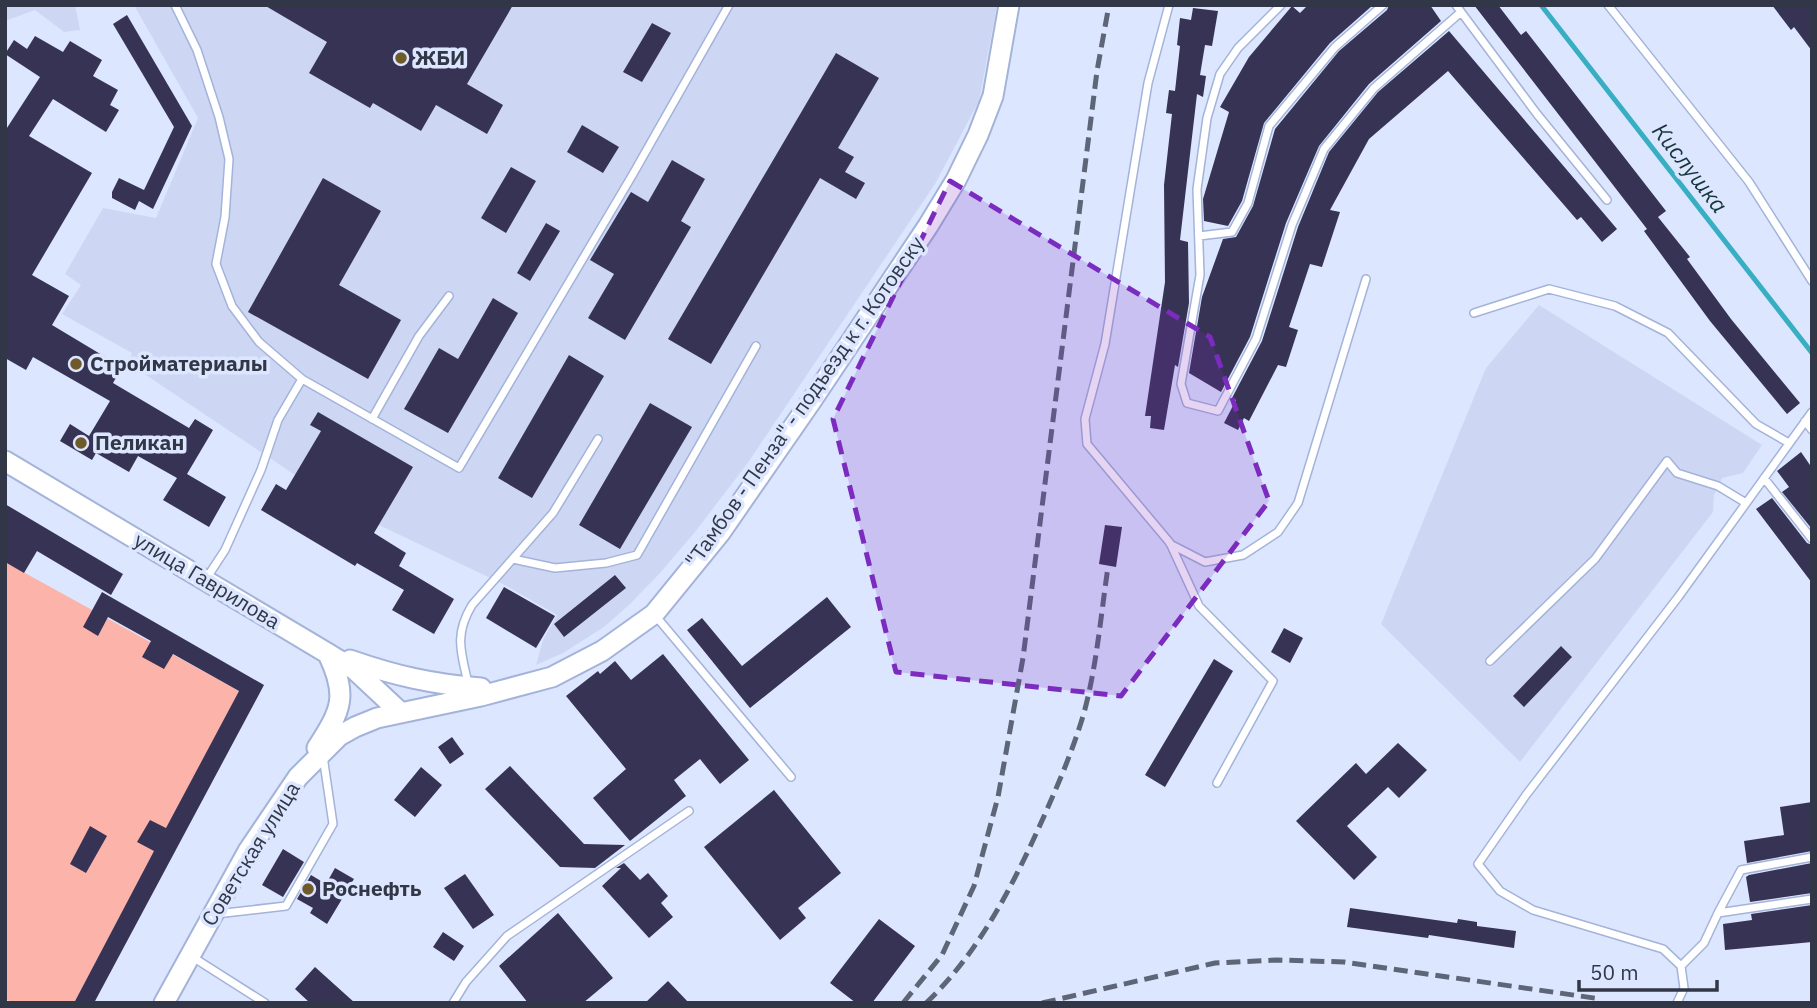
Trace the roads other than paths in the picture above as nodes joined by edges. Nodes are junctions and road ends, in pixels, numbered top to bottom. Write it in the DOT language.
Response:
graph roads {
  1 [pos="720,5"];
  2 [pos="729,5"];
  3 [pos="1009,5"];
  4 [pos="1168,5"];
  5 [pos="1281,5"];
  6 [pos="1383,5"];
  7 [pos="1608,5"];
  8 [pos="177,7"];
  9 [pos="1459,9"];
  10 [pos="724,15"];
  11 [pos="1607,200"];
  12 [pos="1199,236"];
  13 [pos="1366,279"];
  14 [pos="1812,281"];
  15 [pos="449,296"];
  16 [pos="1475,313"];
  17 [pos="756,346"];
  18 [pos="302,379"];
  19 [pos="1812,412"];
  20 [pos="372,419"];
  21 [pos="1805,421"];
  22 [pos="1812,430"];
  23 [pos="598,439"];
  24 [pos="1789,443"];
  25 [pos="5,461"];
  26 [pos="1764,478"];
  27 [pos="1746,503"];
  28 [pos="1812,539"];
  29 [pos="1170,543"];
  30 [pos="513,559"];
  31 [pos="205,580"];
  32 [pos="654,614"];
  33 [pos="327,653"];
  34 [pos="1490,661"];
  35 [pos="469,688"];
  36 [pos="503,690"];
  37 [pos="400,712"];
  38 [pos="322,751"];
  39 [pos="298,777"];
  40 [pos="791,778"];
  41 [pos="1217,783"];
  42 [pos="689,811"];
  43 [pos="1812,858"];
  44 [pos="1812,899"];
  45 [pos="1718,913"];
  46 [pos="212,915"];
  47 [pos="190,956"];
  48 [pos="1681,966"];
  49 [pos="164,1003"];
  50 [pos="265,1003"];
  51 [pos="453,1003"];
  52 [pos="1676,1003"];
  1 -- 10 [label="lane"];
  2 -- 10 [label="lane"];
  3 -- 32 [label="main road, \"Тамбов - Пенза\" - подъезд к г. Котовску"];
  4 -- 29 [label="lane"];
  5 -- 12 [label="lane"];
  6 -- 12 [label="lane"];
  7 -- 14 [label="lane"];
  8 -- 18 [label="lane"];
  9 -- 11 [label="lane"];
  9 -- 12 [label="lane"];
  10 -- 20 [label="lane"];
  13 -- 29 [label="lane"];
  15 -- 20 [label="lane"];
  16 -- 24 [label="lane"];
  17 -- 30 [label="lane"];
  18 -- 20 [label="lane"];
  18 -- 31 [label="lane"];
  19 -- 21 [label="lane"];
  21 -- 22 [label="lane"];
  21 -- 24 [label="lane"];
  23 -- 30 [label="lane"];
  24 -- 26 [label="lane"];
  25 -- 31 [label="main road, улица Гаврилова"];
  26 -- 27 [label="lane"];
  26 -- 28 [label="lane"];
  27 -- 34 [label="lane"];
  27 -- 48 [label="lane"];
  29 -- 41 [label="lane"];
  30 -- 35 [label="lane"];
  31 -- 33 [label="main road, улица Гаврилова"];
  32 -- 36 [label="main road, \"Тамбов - Пенза\" - подъезд к г. Котовску"];
  32 -- 40 [label="lane"];
  33 -- 35 [label="main road"];
  33 -- 37 [label="main road, улица Гаврилова"];
  33 -- 39 [label="main road"];
  35 -- 36 [label="main road"];
  36 -- 37 [label="main road, \"Тамбов - Пенза\" - подъезд к г. Котовску"];
  37 -- 38 [label="main road, Советская улица"];
  38 -- 39 [label="main road, Советская улица"];
  38 -- 46 [label="lane"];
  39 -- 46 [label="main road, Советская улица"];
  42 -- 51 [label="lane"];
  43 -- 45 [label="lane"];
  44 -- 45 [label="lane"];
  45 -- 48 [label="lane"];
  46 -- 47 [label="main road, Советская улица"];
  47 -- 49 [label="main road, Советская улица"];
  47 -- 50 [label="lane"];
  48 -- 52 [label="lane"];
}
